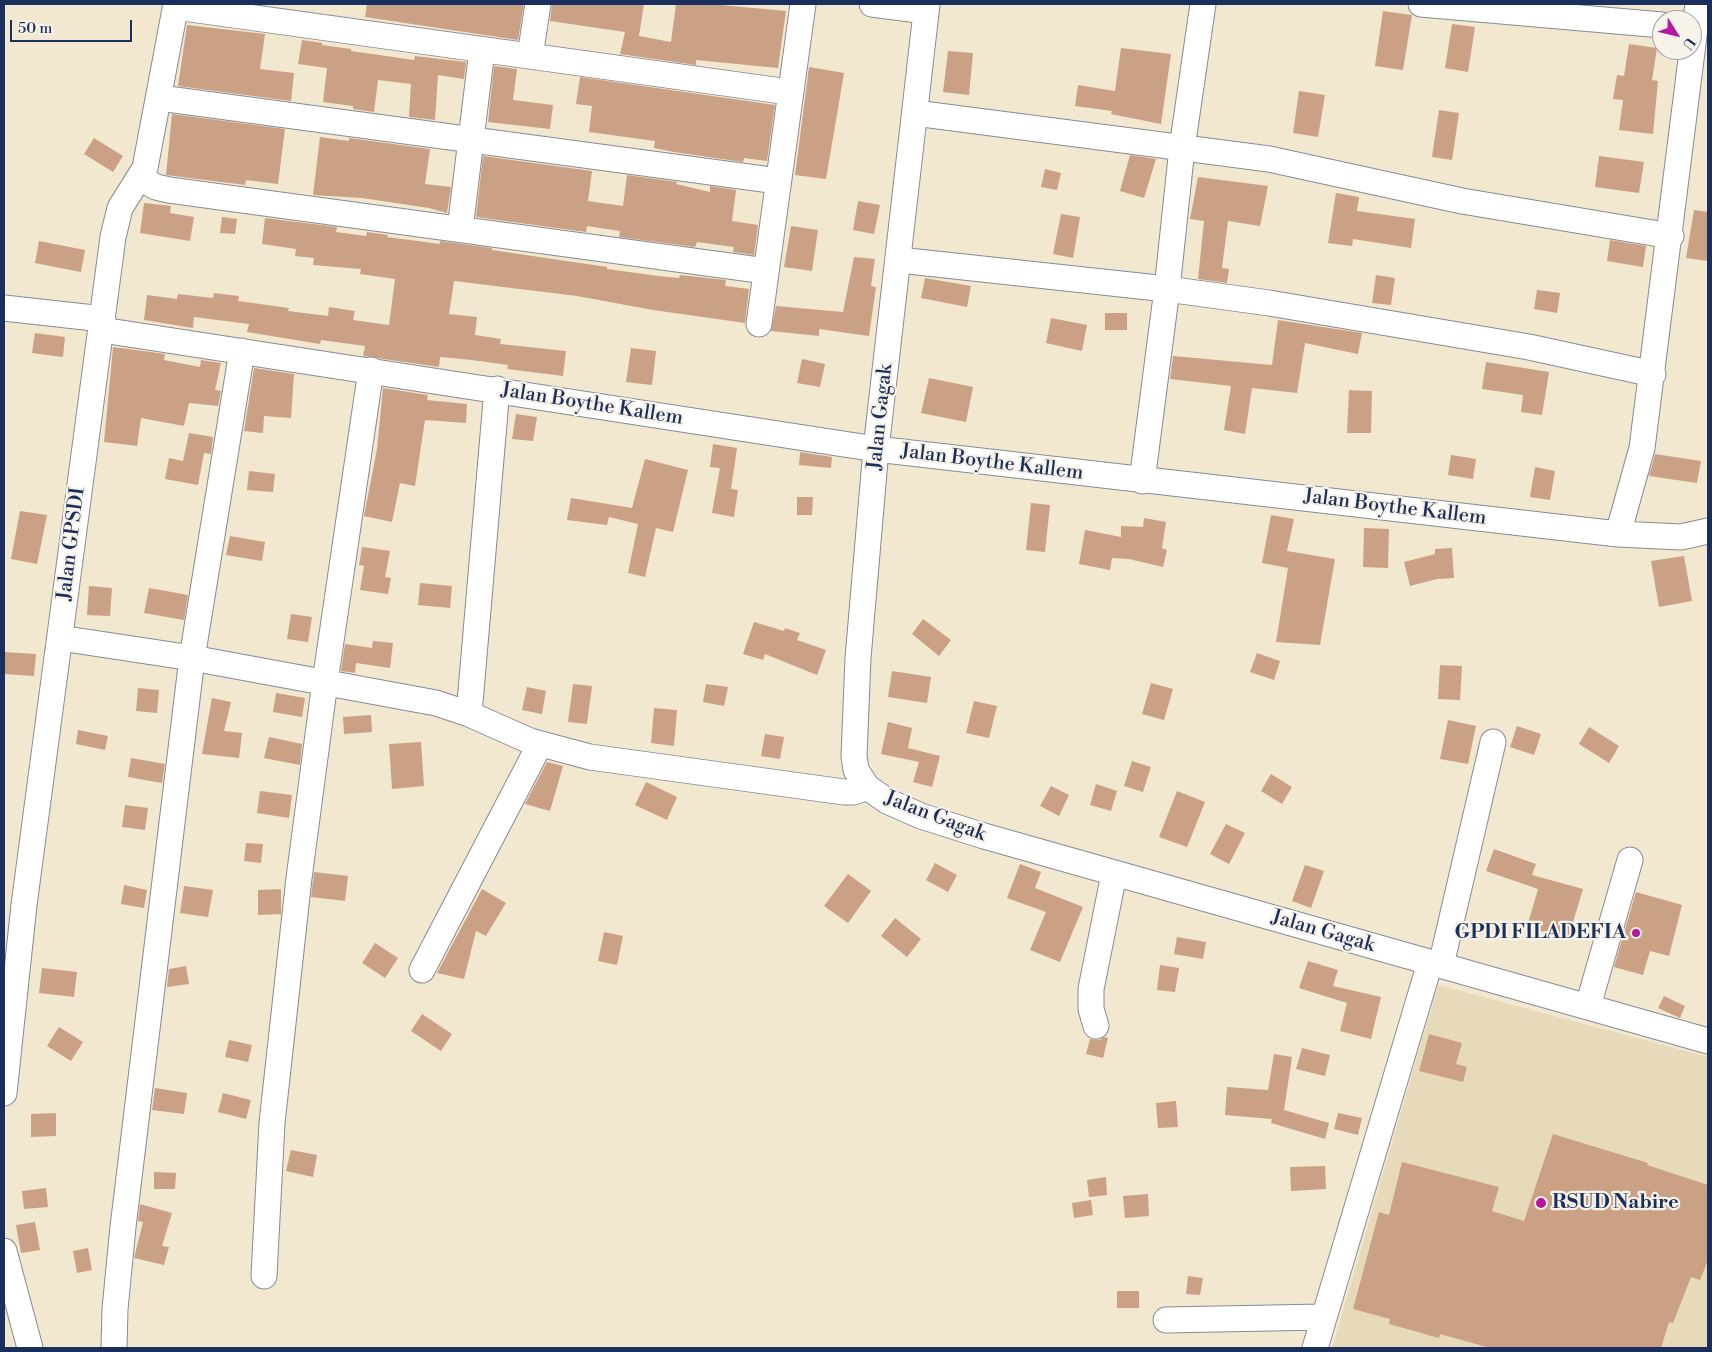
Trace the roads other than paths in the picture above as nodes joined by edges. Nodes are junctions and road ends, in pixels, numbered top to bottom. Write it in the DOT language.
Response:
graph roads {
  1 [pos="538,4"];
  2 [pos="803,4"];
  3 [pos="872,4"];
  4 [pos="1203,4"];
  5 [pos="1421,4"];
  6 [pos="176,5"];
  7 [pos="926,7"];
  8 [pos="1652,24"];
  9 [pos="482,50"];
  10 [pos="530,56"];
  11 [pos="1695,60"];
  12 [pos="789,92"];
  13 [pos="160,98"];
  14 [pos="915,113"];
  15 [pos="471,140"];
  16 [pos="1182,148"];
  17 [pos="140,178"];
  18 [pos="778,181"];
  19 [pos="460,229"];
  20 [pos="1670,236"];
  21 [pos="899,260"];
  22 [pos="766,271"];
  23 [pos="1167,289"];
  24 [pos="4,308"];
  25 [pos="102,324"];
  26 [pos="759,324"];
  27 [pos="242,351"];
  28 [pos="370,370"];
  29 [pos="1653,374"];
  30 [pos="497,389"];
  31 [pos="876,449"];
  32 [pos="1142,481"];
  33 [pos="1708,532"];
  34 [pos="1618,534"];
  35 [pos="60,638"];
  36 [pos="192,658"];
  37 [pos="324,682"];
  38 [pos="469,714"];
  39 [pos="1493,742"];
  40 [pos="540,744"];
  41 [pos="867,788"];
  42 [pos="1630,860"];
  43 [pos="1114,874"];
  44 [pos="1435,964"];
  45 [pos="422,970"];
  46 [pos="1588,1006"];
  47 [pos="1096,1026"];
  48 [pos="1708,1041"];
  49 [pos="4,1093"];
  50 [pos="4,1251"];
  51 [pos="264,1276"];
  52 [pos="1323,1317"];
  53 [pos="1166,1320"];
  54 [pos="30,1348"];
  55 [pos="114,1348"];
  56 [pos="1315,1348"];
  1 -- 10 [label="street"];
  2 -- 12 [label="street"];
  3 -- 7 [label="street"];
  4 -- 16 [label="street"];
  5 -- 8 [label="street"];
  6 -- 9 [label="street"];
  6 -- 13 [label="street, Jalan GPSDI"];
  7 -- 14 [label="street, Jalan Gagak"];
  9 -- 10 [label="street"];
  9 -- 15 [label="street"];
  10 -- 12 [label="street"];
  11 -- 20 [label="street"];
  12 -- 18 [label="street"];
  13 -- 15 [label="street"];
  13 -- 17 [label="street, Jalan GPSDI"];
  14 -- 16 [label="street"];
  14 -- 21 [label="street, Jalan Gagak"];
  15 -- 18 [label="street"];
  15 -- 19 [label="street"];
  16 -- 20 [label="street"];
  16 -- 23 [label="street"];
  17 -- 19 [label="street"];
  17 -- 25 [label="street, Jalan GPSDI"];
  18 -- 22 [label="street"];
  19 -- 22 [label="street"];
  20 -- 29 [label="street"];
  21 -- 23 [label="street"];
  21 -- 31 [label="street, Jalan Gagak"];
  22 -- 26 [label="street"];
  23 -- 29 [label="street"];
  23 -- 32 [label="street"];
  24 -- 25 [label="street, Jalan Boythe Kallem"];
  25 -- 27 [label="street, Jalan Boythe Kallem"];
  25 -- 35 [label="street, Jalan GPSDI"];
  27 -- 28 [label="street, Jalan Boythe Kallem"];
  27 -- 36 [label="street"];
  28 -- 30 [label="street, Jalan Boythe Kallem"];
  28 -- 37 [label="street"];
  29 -- 34 [label="street"];
  30 -- 31 [label="street, Jalan Boythe Kallem"];
  30 -- 38 [label="street"];
  31 -- 32 [label="street, Jalan Boythe Kallem"];
  31 -- 41 [label="street, Jalan Gagak"];
  32 -- 34 [label="street, Jalan Boythe Kallem"];
  33 -- 34 [label="street, Jalan Boythe Kallem"];
  35 -- 36 [label="street"];
  35 -- 49 [label="street, Jalan GPSDI"];
  36 -- 37 [label="street"];
  36 -- 55 [label="street"];
  37 -- 38 [label="street"];
  37 -- 51 [label="street"];
  38 -- 40 [label="street"];
  39 -- 44 [label="street"];
  40 -- 41 [label="street"];
  40 -- 45 [label="street"];
  41 -- 43 [label="street, Jalan Gagak"];
  42 -- 46 [label="street"];
  43 -- 44 [label="street, Jalan Gagak"];
  43 -- 47 [label="street"];
  44 -- 46 [label="street, Jalan Gagak"];
  44 -- 52 [label="street"];
  46 -- 48 [label="street, Jalan Gagak"];
  50 -- 54 [label="street"];
  52 -- 53 [label="street"];
  52 -- 56 [label="street"];
}
